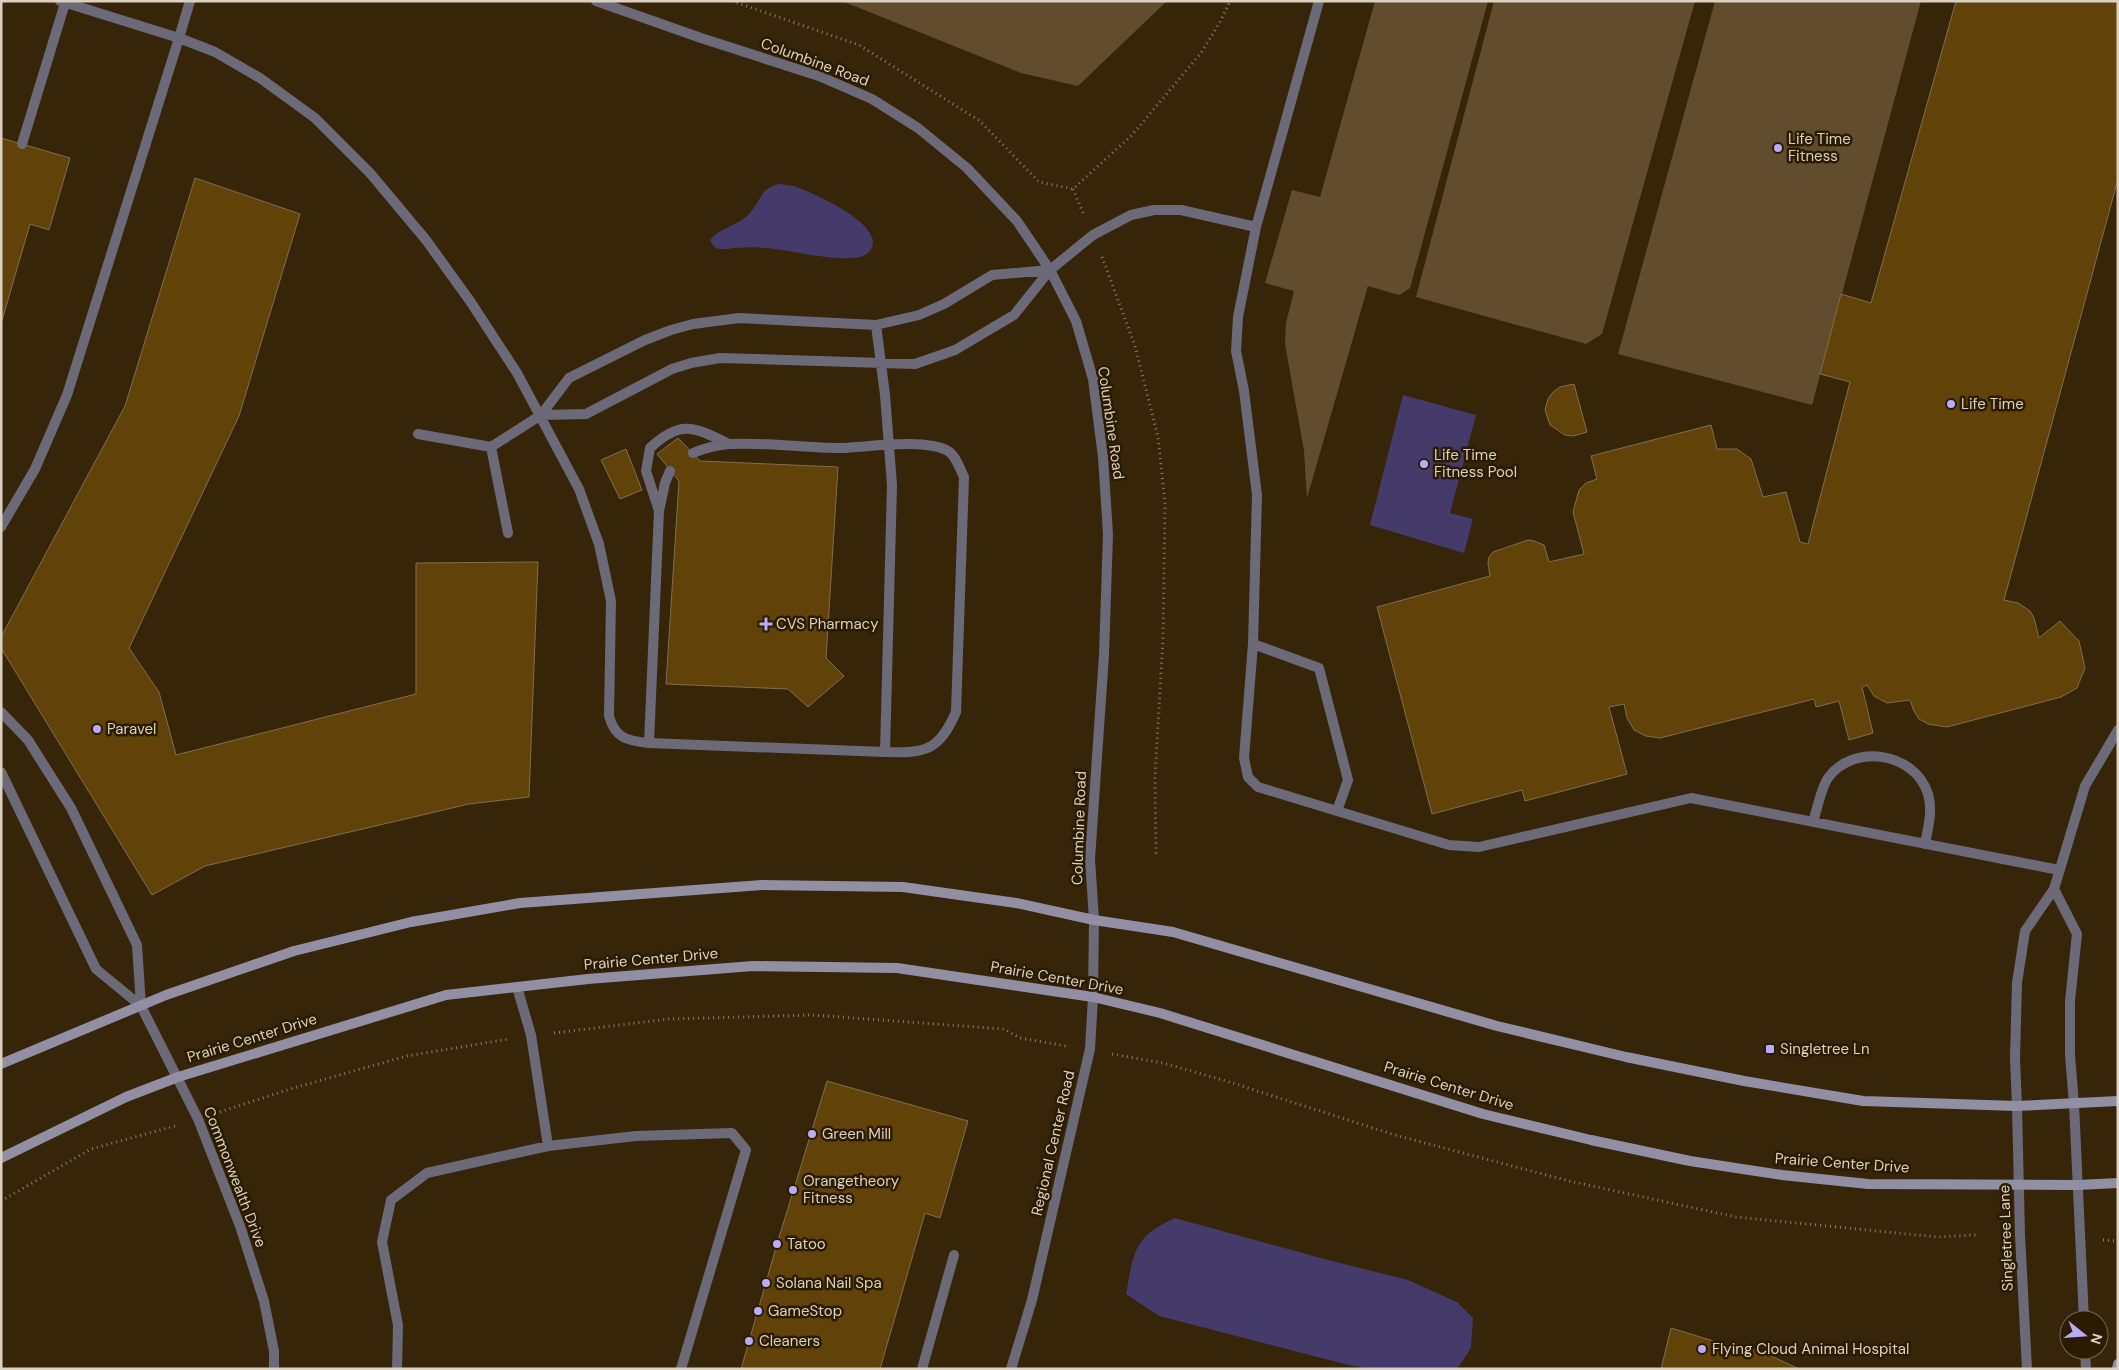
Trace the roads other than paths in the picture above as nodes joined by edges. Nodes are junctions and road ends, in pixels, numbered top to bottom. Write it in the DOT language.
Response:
graph roads {
  1 [pos="190,1"];
  2 [pos="596,1"];
  3 [pos="1319,1"];
  4 [pos="62,2"];
  5 [pos="179,38"];
  6 [pos="22,144"];
  7 [pos="1256,227"];
  8 [pos="1050,270"];
  9 [pos="876,325"];
  10 [pos="882,363"];
  11 [pos="541,415"];
  12 [pos="418,434"];
  13 [pos="730,444"];
  14 [pos="889,445"];
  15 [pos="491,447"];
  16 [pos="693,453"];
  17 [pos="670,471"];
  18 [pos="659,511"];
  19 [pos="1,527"];
  20 [pos="508,533"];
  21 [pos="1253,644"];
  22 [pos="1,712"];
  23 [pos="2118,730"];
  24 [pos="649,743"];
  25 [pos="884,752"];
  26 [pos="1,772"];
  27 [pos="1337,811"];
  28 [pos="1813,822"];
  29 [pos="1925,844"];
  30 [pos="2060,870"];
  31 [pos="2054,889"];
  32 [pos="1094,920"];
  33 [pos="517,987"];
  34 [pos="1093,997"];
  35 [pos="141,1006"];
  36 [pos="1,1064"];
  37 [pos="178,1077"];
  38 [pos="2118,1101"];
  39 [pos="2074,1104"];
  40 [pos="2017,1106"];
  41 [pos="548,1146"];
  42 [pos="1,1158"];
  43 [pos="2118,1183"];
  44 [pos="2018,1184"];
  45 [pos="2078,1185"];
  46 [pos="954,1255"];
  47 [pos="2084,1310"];
  48 [pos="2118,1364"];
  49 [pos="274,1369"];
  50 [pos="397,1369"];
  51 [pos="680,1369"];
  52 [pos="922,1369"];
  53 [pos="1011,1369"];
  54 [pos="2026,1369"];
  55 [pos="2117,1369"];
  1 -- 5 [label="street"];
  2 -- 8 [label="street, Columbine Road"];
  3 -- 7 [label="street"];
  4 -- 5 [label="street"];
  4 -- 6 [label="street"];
  5 -- 11 [label="street"];
  5 -- 19 [label="street"];
  7 -- 8 [label="street"];
  7 -- 21 [label="street"];
  8 -- 9 [label="street"];
  8 -- 10 [label="street"];
  8 -- 32 [label="street, Columbine Road"];
  9 -- 10 [label="street"];
  9 -- 11 [label="street"];
  10 -- 11 [label="street"];
  10 -- 14 [label="street"];
  11 -- 15 [label="street"];
  11 -- 24 [label="street"];
  12 -- 15 [label="street"];
  13 -- 14 [label="street"];
  13 -- 16 [label="street"];
  13 -- 18 [label="street"];
  14 -- 25 [label="street"];
  14 -- 25 [label="street"];
  15 -- 20 [label="street"];
  17 -- 18 [label="street"];
  18 -- 24 [label="street"];
  21 -- 27 [label="street"];
  21 -- 27 [label="street"];
  22 -- 35 [label="street, Commonwealth Drive"];
  23 -- 30 [label="street, Singletree Lane"];
  24 -- 25 [label="street"];
  26 -- 35 [label="street, Commonwealth Drive"];
  27 -- 28 [label="street"];
  28 -- 29 [label="street"];
  28 -- 29 [label="street"];
  29 -- 30 [label="street"];
  30 -- 31 [label="street, Singletree Lane"];
  31 -- 39 [label="street"];
  31 -- 40 [label="street, Singletree Lane"];
  32 -- 34 [label="street, Regional Center Road"];
  32 -- 35 [label="main road"];
  32 -- 40 [label="main road"];
  33 -- 34 [label="main road, Prairie Center Drive"];
  33 -- 37 [label="main road, Prairie Center Drive"];
  33 -- 41 [label="street"];
  34 -- 44 [label="main road, Prairie Center Drive"];
  34 -- 53 [label="street, Regional Center Road"];
  35 -- 36 [label="main road"];
  35 -- 37 [label="street, Commonwealth Drive"];
  37 -- 42 [label="main road, Prairie Center Drive"];
  37 -- 49 [label="street, Commonwealth Drive"];
  38 -- 39 [label="main road"];
  39 -- 40 [label="main road"];
  39 -- 45 [label="street"];
  40 -- 44 [label="street, Singletree Lane"];
  41 -- 50 [label="street"];
  41 -- 51 [label="street"];
  43 -- 45 [label="main road, Prairie Center Drive"];
  44 -- 45 [label="main road, Prairie Center Drive"];
  44 -- 54 [label="street, Singletree Lane"];
  45 -- 47 [label="street"];
  46 -- 52 [label="street"];
  48 -- 55 [label="main road"];
}
